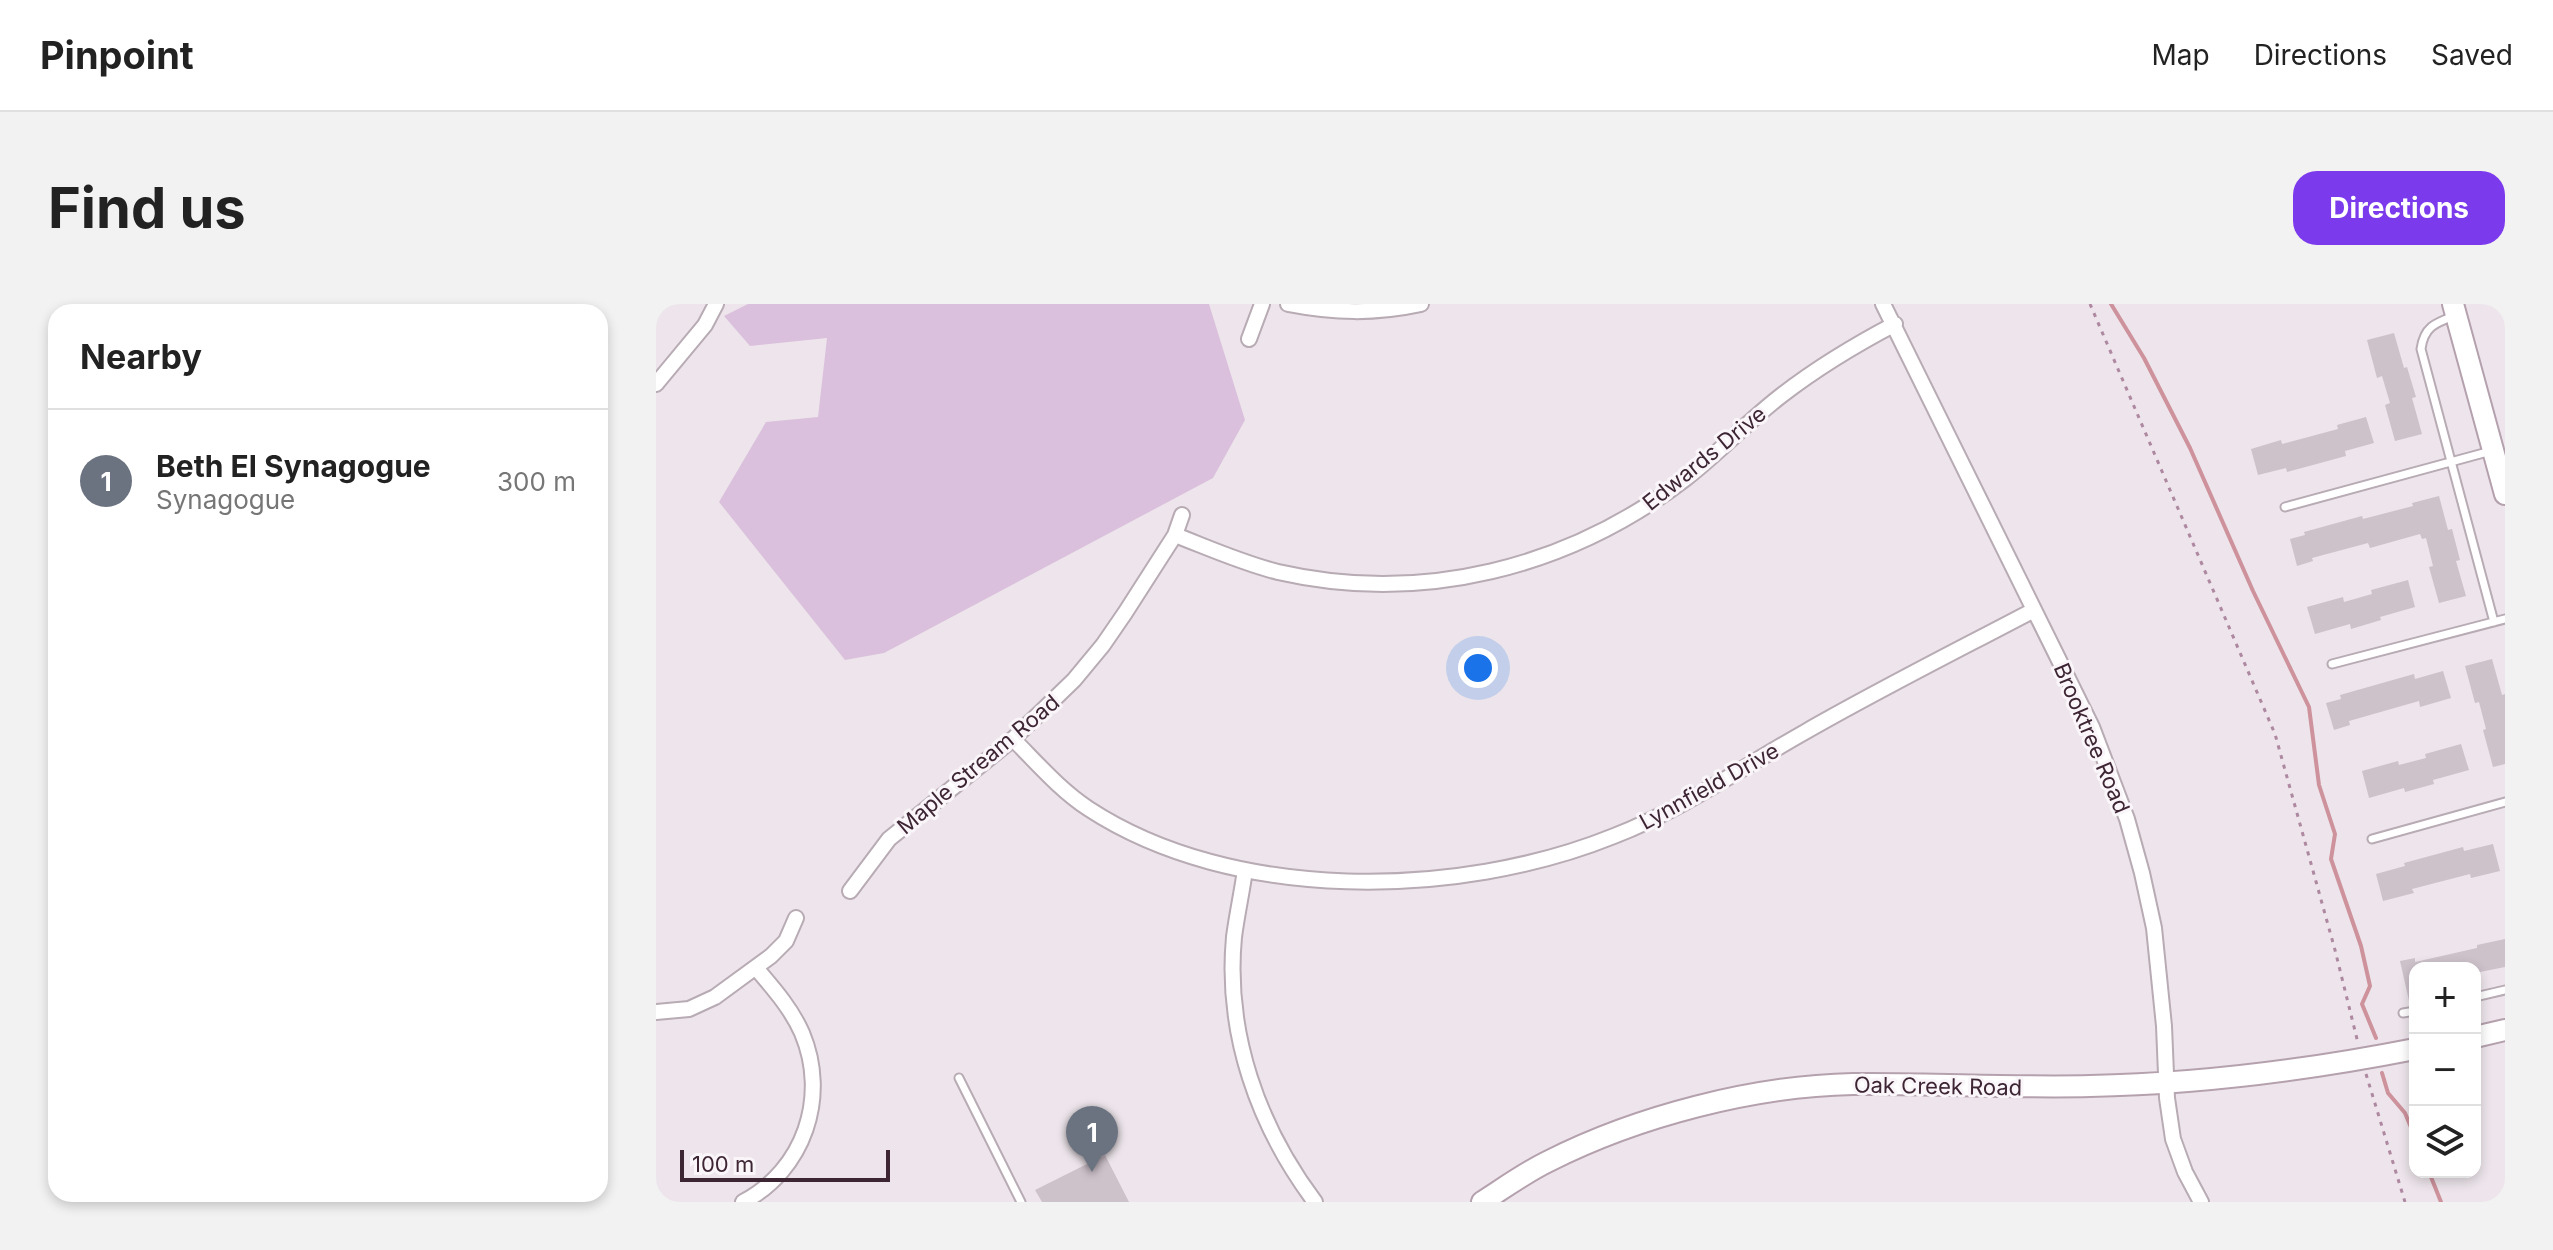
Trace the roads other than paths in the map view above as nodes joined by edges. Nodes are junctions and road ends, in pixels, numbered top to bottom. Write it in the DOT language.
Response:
graph roads {
  1 [pos="716,304"];
  2 [pos="1262,304"];
  3 [pos="1288,304"];
  4 [pos="1421,304"];
  5 [pos="1883,304"];
  6 [pos="2455,310"];
  7 [pos="1895,324"];
  8 [pos="1249,339"];
  9 [pos="656,384"];
  10 [pos="2494,450"];
  11 [pos="2452,462"];
  12 [pos="2505,494"];
  13 [pos="2285,507"];
  14 [pos="1182,515"];
  15 [pos="1175,535"];
  16 [pos="2034,610"];
  17 [pos="2505,619"];
  18 [pos="2494,622"];
  19 [pos="2332,664"];
  20 [pos="1013,739"];
  21 [pos="2505,802"];
  22 [pos="2372,839"];
  23 [pos="1245,870"];
  24 [pos="850,891"];
  25 [pos="796,918"];
  26 [pos="756,968"];
  27 [pos="2505,990"];
  28 [pos="2481,996"];
  29 [pos="656,1012"];
  30 [pos="2409,1012"];
  31 [pos="2403,1013"];
  32 [pos="2505,1030"];
  33 [pos="2481,1036"];
  34 [pos="2409,1050"];
  35 [pos="959,1078"];
  36 [pos="2166,1083"];
  37 [pos="743,1202"];
  38 [pos="1021,1202"];
  39 [pos="1315,1202"];
  40 [pos="1482,1202"];
  41 [pos="2201,1202"];
  1 -- 9 [label="street"];
  2 -- 8 [label="street"];
  3 -- 4 [label="street"];
  5 -- 7 [label="street, Brooktree Road"];
  6 -- 10 [label="street"];
  6 -- 11 [label="lane"];
  7 -- 15 [label="street, Edwards Drive"];
  7 -- 16 [label="street, Brooktree Road"];
  10 -- 11 [label="lane"];
  10 -- 12 [label="street"];
  11 -- 13 [label="lane"];
  11 -- 18 [label="lane"];
  14 -- 15 [label="street, Maple Stream Road"];
  15 -- 20 [label="street, Maple Stream Road"];
  16 -- 23 [label="street, Lynnfield Drive"];
  16 -- 36 [label="street, Brooktree Road"];
  17 -- 18 [label="lane"];
  18 -- 19 [label="lane"];
  20 -- 23 [label="street, Lynnfield Drive"];
  20 -- 24 [label="street, Maple Stream Road"];
  21 -- 22 [label="lane"];
  23 -- 39 [label="street"];
  25 -- 26 [label="street"];
  26 -- 29 [label="street"];
  26 -- 37 [label="street"];
  27 -- 28 [label="lane"];
  30 -- 31 [label="lane"];
  32 -- 33 [label="street"];
  34 -- 36 [label="street, Oak Creek Road"];
  35 -- 38 [label="lane"];
  36 -- 40 [label="street, Oak Creek Road"];
  36 -- 41 [label="street, Brooktree Road"];
}
